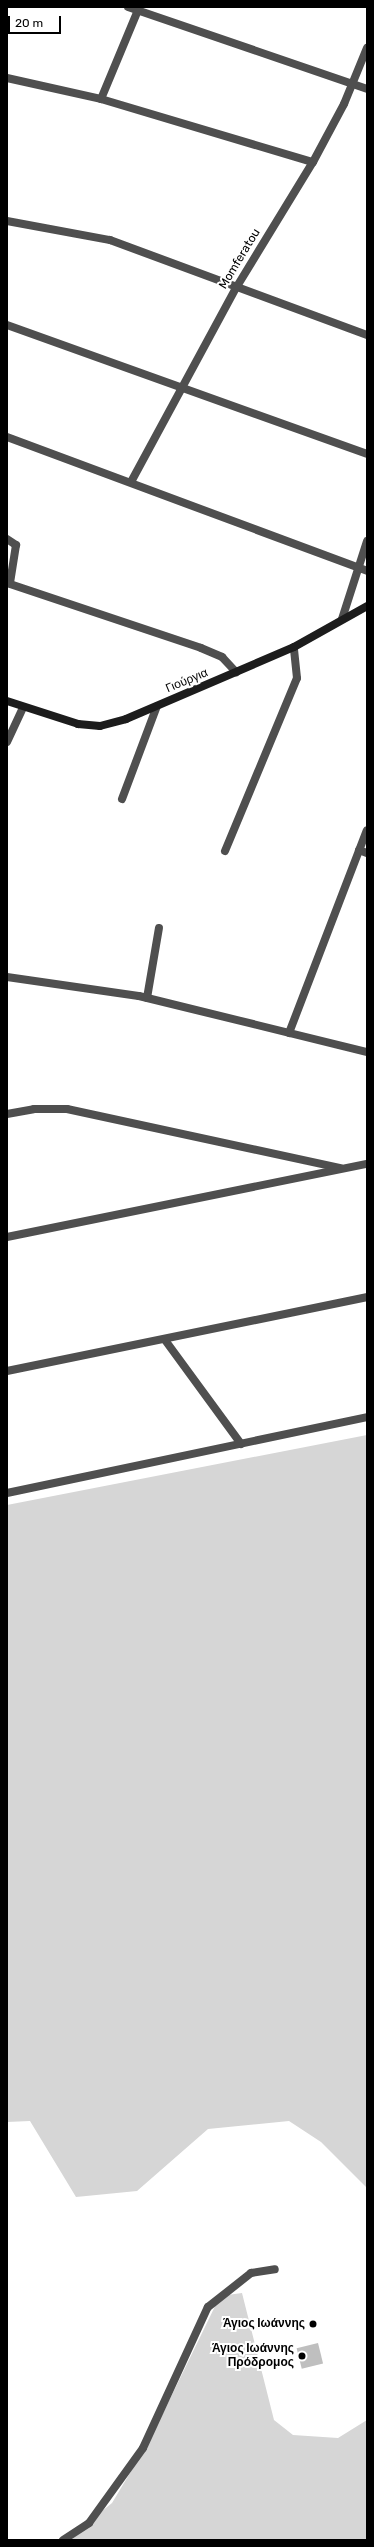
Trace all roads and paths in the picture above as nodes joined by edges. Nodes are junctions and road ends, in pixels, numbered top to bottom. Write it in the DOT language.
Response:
graph roads {
  1 [pos="128,7"];
  2 [pos="138,10"];
  3 [pos="367,48"];
  4 [pos="7,78"];
  5 [pos="351,81"];
  6 [pos="367,89"];
  7 [pos="101,99"];
  8 [pos="313,162"];
  9 [pos="7,221"];
  10 [pos="236,288"];
  11 [pos="7,325"];
  12 [pos="367,335"];
  13 [pos="182,385"];
  14 [pos="7,437"];
  15 [pos="367,454"];
  16 [pos="131,482"];
  17 [pos="7,539"];
  18 [pos="367,541"];
  19 [pos="358,568"];
  20 [pos="367,571"];
  21 [pos="367,606"];
  22 [pos="342,619"];
  23 [pos="294,646"];
  24 [pos="236,672"];
  25 [pos="7,701"];
  26 [pos="157,706"];
  27 [pos="23,707"];
  28 [pos="7,742"];
  29 [pos="122,799"];
  30 [pos="367,830"];
  31 [pos="225,851"];
  32 [pos="363,851"];
  33 [pos="159,928"];
  34 [pos="7,976"];
  35 [pos="147,998"];
  36 [pos="289,1032"];
  37 [pos="367,1052"];
  38 [pos="7,1114"];
  39 [pos="367,1164"];
  40 [pos="345,1169"];
  41 [pos="7,1237"];
  42 [pos="367,1297"];
  43 [pos="165,1340"];
  44 [pos="7,1371"];
  45 [pos="367,1417"];
  46 [pos="241,1444"];
  47 [pos="7,1493"];
  48 [pos="275,2269"];
  49 [pos="63,2540"];
  1 -- 2 [label="street"];
  2 -- 5 [label="street"];
  2 -- 7 [label="street"];
  3 -- 5 [label="street, Momferatou"];
  4 -- 7 [label="street"];
  5 -- 6 [label="street"];
  5 -- 8 [label="street, Momferatou"];
  7 -- 8 [label="street"];
  8 -- 10 [label="street, Momferatou"];
  9 -- 10 [label="street"];
  10 -- 12 [label="street"];
  10 -- 13 [label="street, Momferatou"];
  11 -- 13 [label="street"];
  13 -- 15 [label="street"];
  13 -- 16 [label="street, Momferatou"];
  14 -- 16 [label="street"];
  16 -- 19 [label="street"];
  17 -- 24 [label="street"];
  18 -- 19 [label="street"];
  19 -- 20 [label="street"];
  19 -- 22 [label="street"];
  21 -- 22 [label="street, Γιούργια"];
  22 -- 23 [label="street, Γιούργια"];
  23 -- 24 [label="street, Γιούργια"];
  23 -- 31 [label="street"];
  24 -- 26 [label="street, Γιούργια"];
  25 -- 27 [label="street, Γιούργια"];
  26 -- 27 [label="street, Γιούργια"];
  26 -- 29 [label="street"];
  27 -- 28 [label="street"];
  30 -- 32 [label="street"];
  32 -- 36 [label="street"];
  33 -- 35 [label="street"];
  34 -- 35 [label="street"];
  35 -- 36 [label="street"];
  36 -- 37 [label="street"];
  38 -- 40 [label="street"];
  39 -- 40 [label="street"];
  40 -- 41 [label="street"];
  42 -- 43 [label="street"];
  43 -- 44 [label="street"];
  43 -- 46 [label="street"];
  45 -- 46 [label="street"];
  46 -- 47 [label="street"];
  48 -- 49 [label="street"];
}
